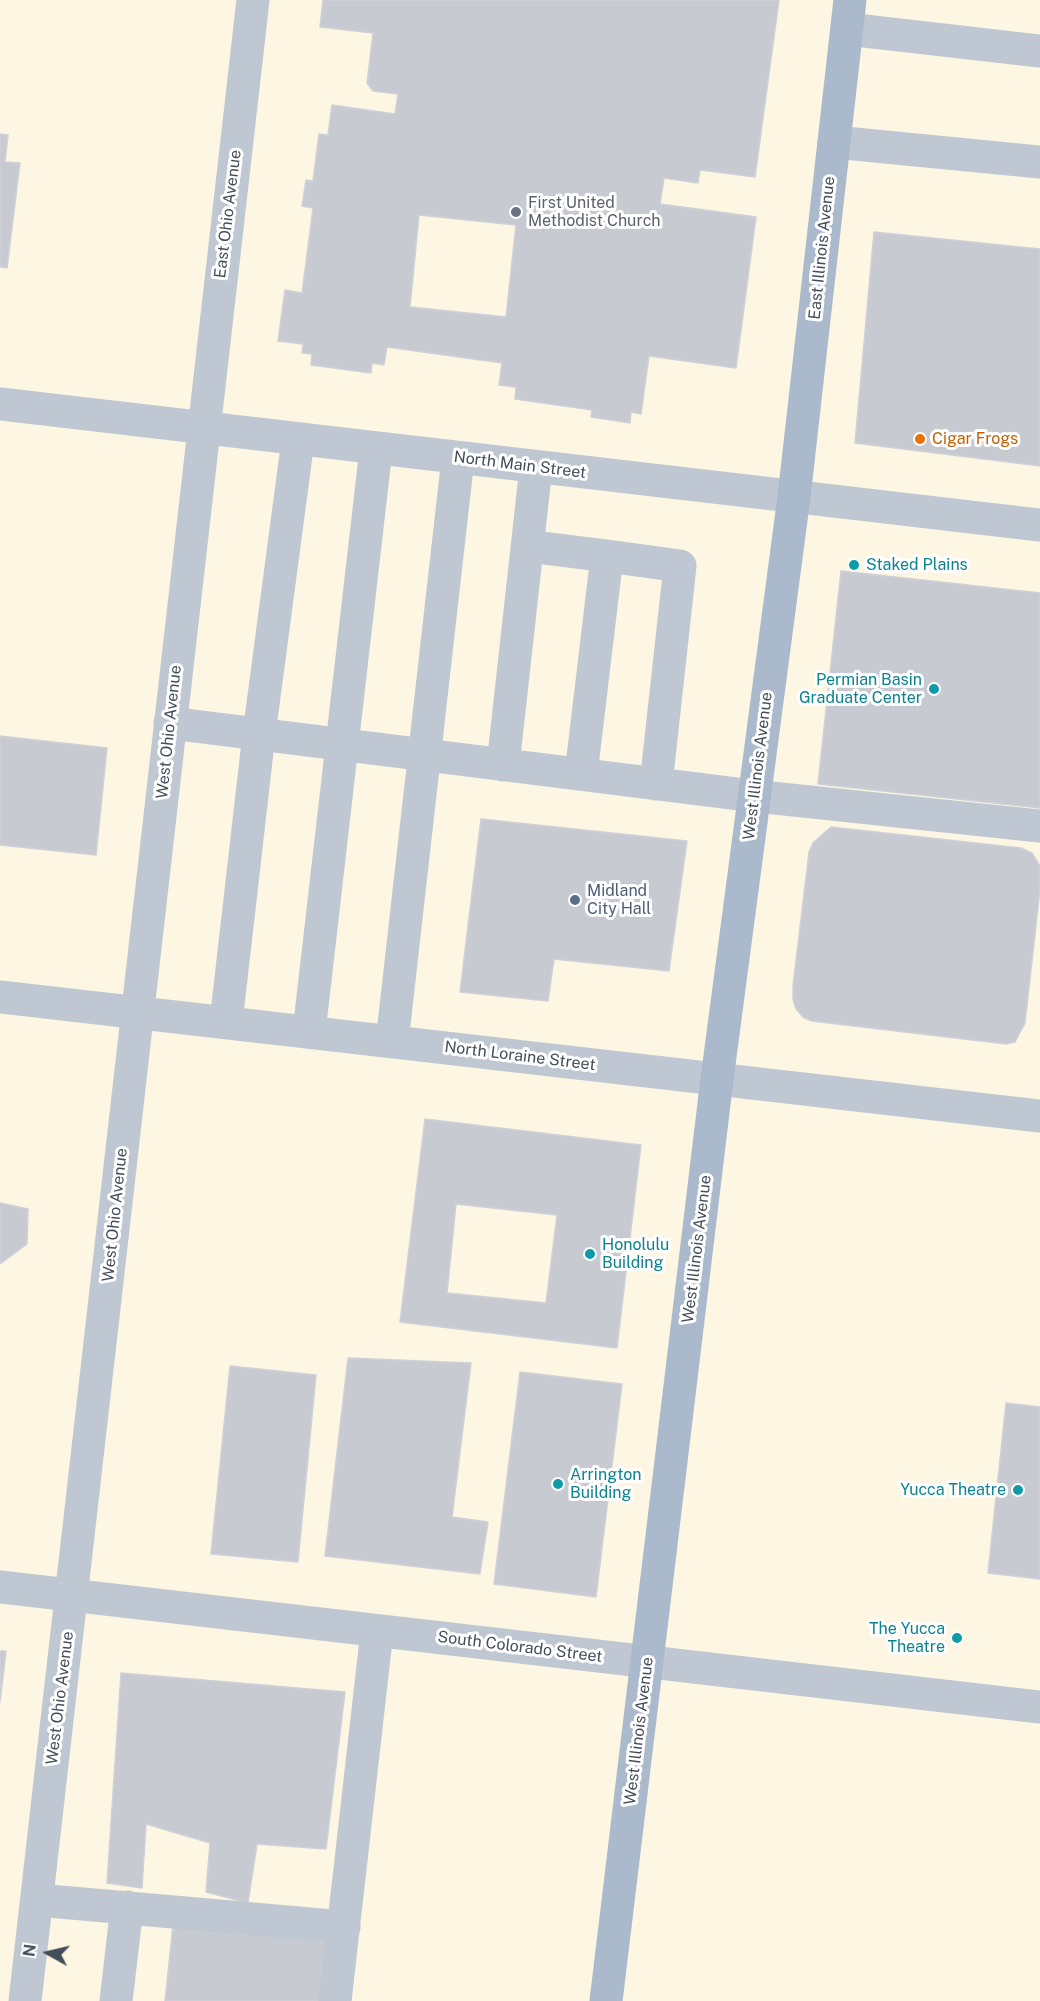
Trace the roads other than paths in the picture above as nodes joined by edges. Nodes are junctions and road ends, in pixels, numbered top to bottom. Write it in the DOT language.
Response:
graph roads {
  1 [pos="253,0"];
  2 [pos="848,15"];
  3 [pos="1040,51"];
  4 [pos="834,142"];
  5 [pos="1040,162"];
  6 [pos="0,404"];
  7 [pos="203,429"];
  8 [pos="298,440"];
  9 [pos="376,449"];
  10 [pos="458,458"];
  11 [pos="536,467"];
  12 [pos="794,497"];
  13 [pos="1040,525"];
  14 [pos="527,546"];
  15 [pos="607,556"];
  16 [pos="170,723"];
  17 [pos="259,734"];
  18 [pos="342,744"];
  19 [pos="425,755"];
  20 [pos="503,765"];
  21 [pos="581,774"];
  22 [pos="656,784"];
  23 [pos="754,796"];
  24 [pos="1040,826"];
  25 [pos="0,997"];
  26 [pos="138,1012"];
  27 [pos="226,1022"];
  28 [pos="309,1032"];
  29 [pos="392,1042"];
  30 [pos="717,1079"];
  31 [pos="1040,1116"];
  32 [pos="0,1587"];
  33 [pos="72,1595"];
  34 [pos="377,1630"];
  35 [pos="648,1662"];
  36 [pos="1040,1707"];
  37 [pos="37,1900"];
  38 [pos="127,1907"];
  39 [pos="344,1927"];
  40 [pos="25,2001"];
  41 [pos="116,2001"];
  42 [pos="335,2001"];
  43 [pos="606,2001"];
  1 -- 7 [label="street, East Ohio Avenue"];
  2 -- 3 [label="street"];
  2 -- 4 [label="main road, East Illinois Avenue"];
  4 -- 5 [label="street"];
  4 -- 12 [label="main road, East Illinois Avenue"];
  6 -- 7 [label="street, North Main Street"];
  7 -- 8 [label="street, North Main Street"];
  7 -- 16 [label="street, West Ohio Avenue"];
  8 -- 9 [label="street, North Main Street"];
  8 -- 17 [label="street"];
  9 -- 10 [label="street, North Main Street"];
  9 -- 18 [label="street"];
  10 -- 11 [label="street, North Main Street"];
  10 -- 19 [label="street"];
  11 -- 12 [label="street, North Main Street"];
  11 -- 14 [label="street"];
  12 -- 13 [label="street, North Main Street"];
  12 -- 23 [label="main road, West Illinois Avenue"];
  14 -- 15 [label="street"];
  14 -- 20 [label="street"];
  15 -- 21 [label="street"];
  15 -- 22 [label="street"];
  16 -- 17 [label="street"];
  16 -- 26 [label="street, West Ohio Avenue"];
  17 -- 18 [label="street"];
  17 -- 27 [label="street"];
  18 -- 19 [label="street"];
  18 -- 28 [label="street"];
  19 -- 20 [label="street"];
  19 -- 29 [label="street"];
  20 -- 21 [label="street"];
  21 -- 22 [label="street"];
  22 -- 23 [label="street"];
  23 -- 24 [label="street"];
  23 -- 30 [label="main road, West Illinois Avenue"];
  25 -- 26 [label="street, North Loraine Street"];
  26 -- 27 [label="street, North Loraine Street"];
  26 -- 33 [label="street, West Ohio Avenue"];
  27 -- 28 [label="street, North Loraine Street"];
  28 -- 29 [label="street, North Loraine Street"];
  29 -- 30 [label="street, North Loraine Street"];
  30 -- 31 [label="street, North Loraine Street"];
  30 -- 35 [label="main road, West Illinois Avenue"];
  32 -- 33 [label="street, South Colorado Street"];
  33 -- 34 [label="street, South Colorado Street"];
  33 -- 37 [label="street, West Ohio Avenue"];
  34 -- 35 [label="street, South Colorado Street"];
  34 -- 39 [label="street"];
  35 -- 36 [label="street, South Colorado Street"];
  35 -- 43 [label="main road, West Illinois Avenue"];
  37 -- 38 [label="street"];
  37 -- 40 [label="street, West Ohio Avenue"];
  38 -- 39 [label="street"];
  38 -- 41 [label="street"];
  39 -- 42 [label="street"];
}
